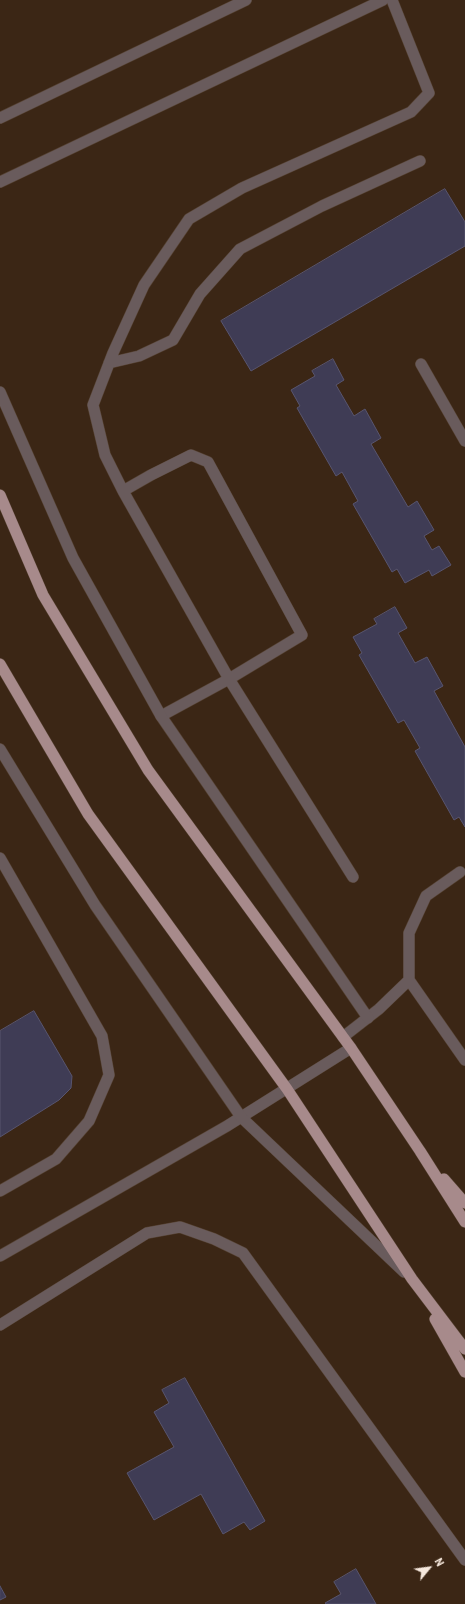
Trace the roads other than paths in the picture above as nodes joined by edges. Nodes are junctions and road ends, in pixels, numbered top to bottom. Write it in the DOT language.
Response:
graph roads {
  1 [pos="246,0"];
  2 [pos="383,0"];
  3 [pos="392,0"];
  4 [pos="0,118"];
  5 [pos="420,161"];
  6 [pos="0,182"];
  7 [pos="109,363"];
  8 [pos="421,364"];
  9 [pos="0,392"];
  10 [pos="465,441"];
  11 [pos="123,491"];
  12 [pos="0,495"];
  13 [pos="0,664"];
  14 [pos="229,679"];
  15 [pos="161,716"];
  16 [pos="0,749"];
  17 [pos="0,858"];
  18 [pos="460,872"];
  19 [pos="353,877"];
  20 [pos="409,980"];
  21 [pos="368,1018"];
  22 [pos="343,1037"];
  23 [pos="351,1048"];
  24 [pos="465,1060"];
  25 [pos="287,1089"];
  26 [pos="241,1117"];
  27 [pos="420,1151"];
  28 [pos="0,1191"];
  29 [pos="465,1203"];
  30 [pos="465,1222"];
  31 [pos="0,1256"];
  32 [pos="412,1279"];
  33 [pos="0,1325"];
  34 [pos="465,1349"];
  35 [pos="465,1372"];
  36 [pos="465,1560"];
  1 -- 4 [label="street"];
  2 -- 6 [label="street"];
  3 -- 7 [label="street"];
  5 -- 7 [label="street"];
  7 -- 11 [label="street"];
  8 -- 10 [label="street"];
  9 -- 15 [label="street"];
  11 -- 14 [label="street"];
  11 -- 14 [label="street"];
  12 -- 22 [label="main road"];
  13 -- 25 [label="main road"];
  14 -- 15 [label="street"];
  14 -- 19 [label="street"];
  15 -- 21 [label="street"];
  16 -- 26 [label="street"];
  17 -- 28 [label="street"];
  18 -- 20 [label="street"];
  20 -- 21 [label="street"];
  20 -- 24 [label="street"];
  21 -- 22 [label="street"];
  22 -- 23 [label="main road"];
  23 -- 25 [label="street"];
  23 -- 27 [label="main road"];
  25 -- 26 [label="street"];
  25 -- 32 [label="main road"];
  26 -- 31 [label="street"];
  26 -- 32 [label="street"];
  27 -- 29 [label="main road"];
  27 -- 30 [label="main road"];
  32 -- 34 [label="main road"];
  32 -- 35 [label="main road"];
  33 -- 36 [label="street"];
}
